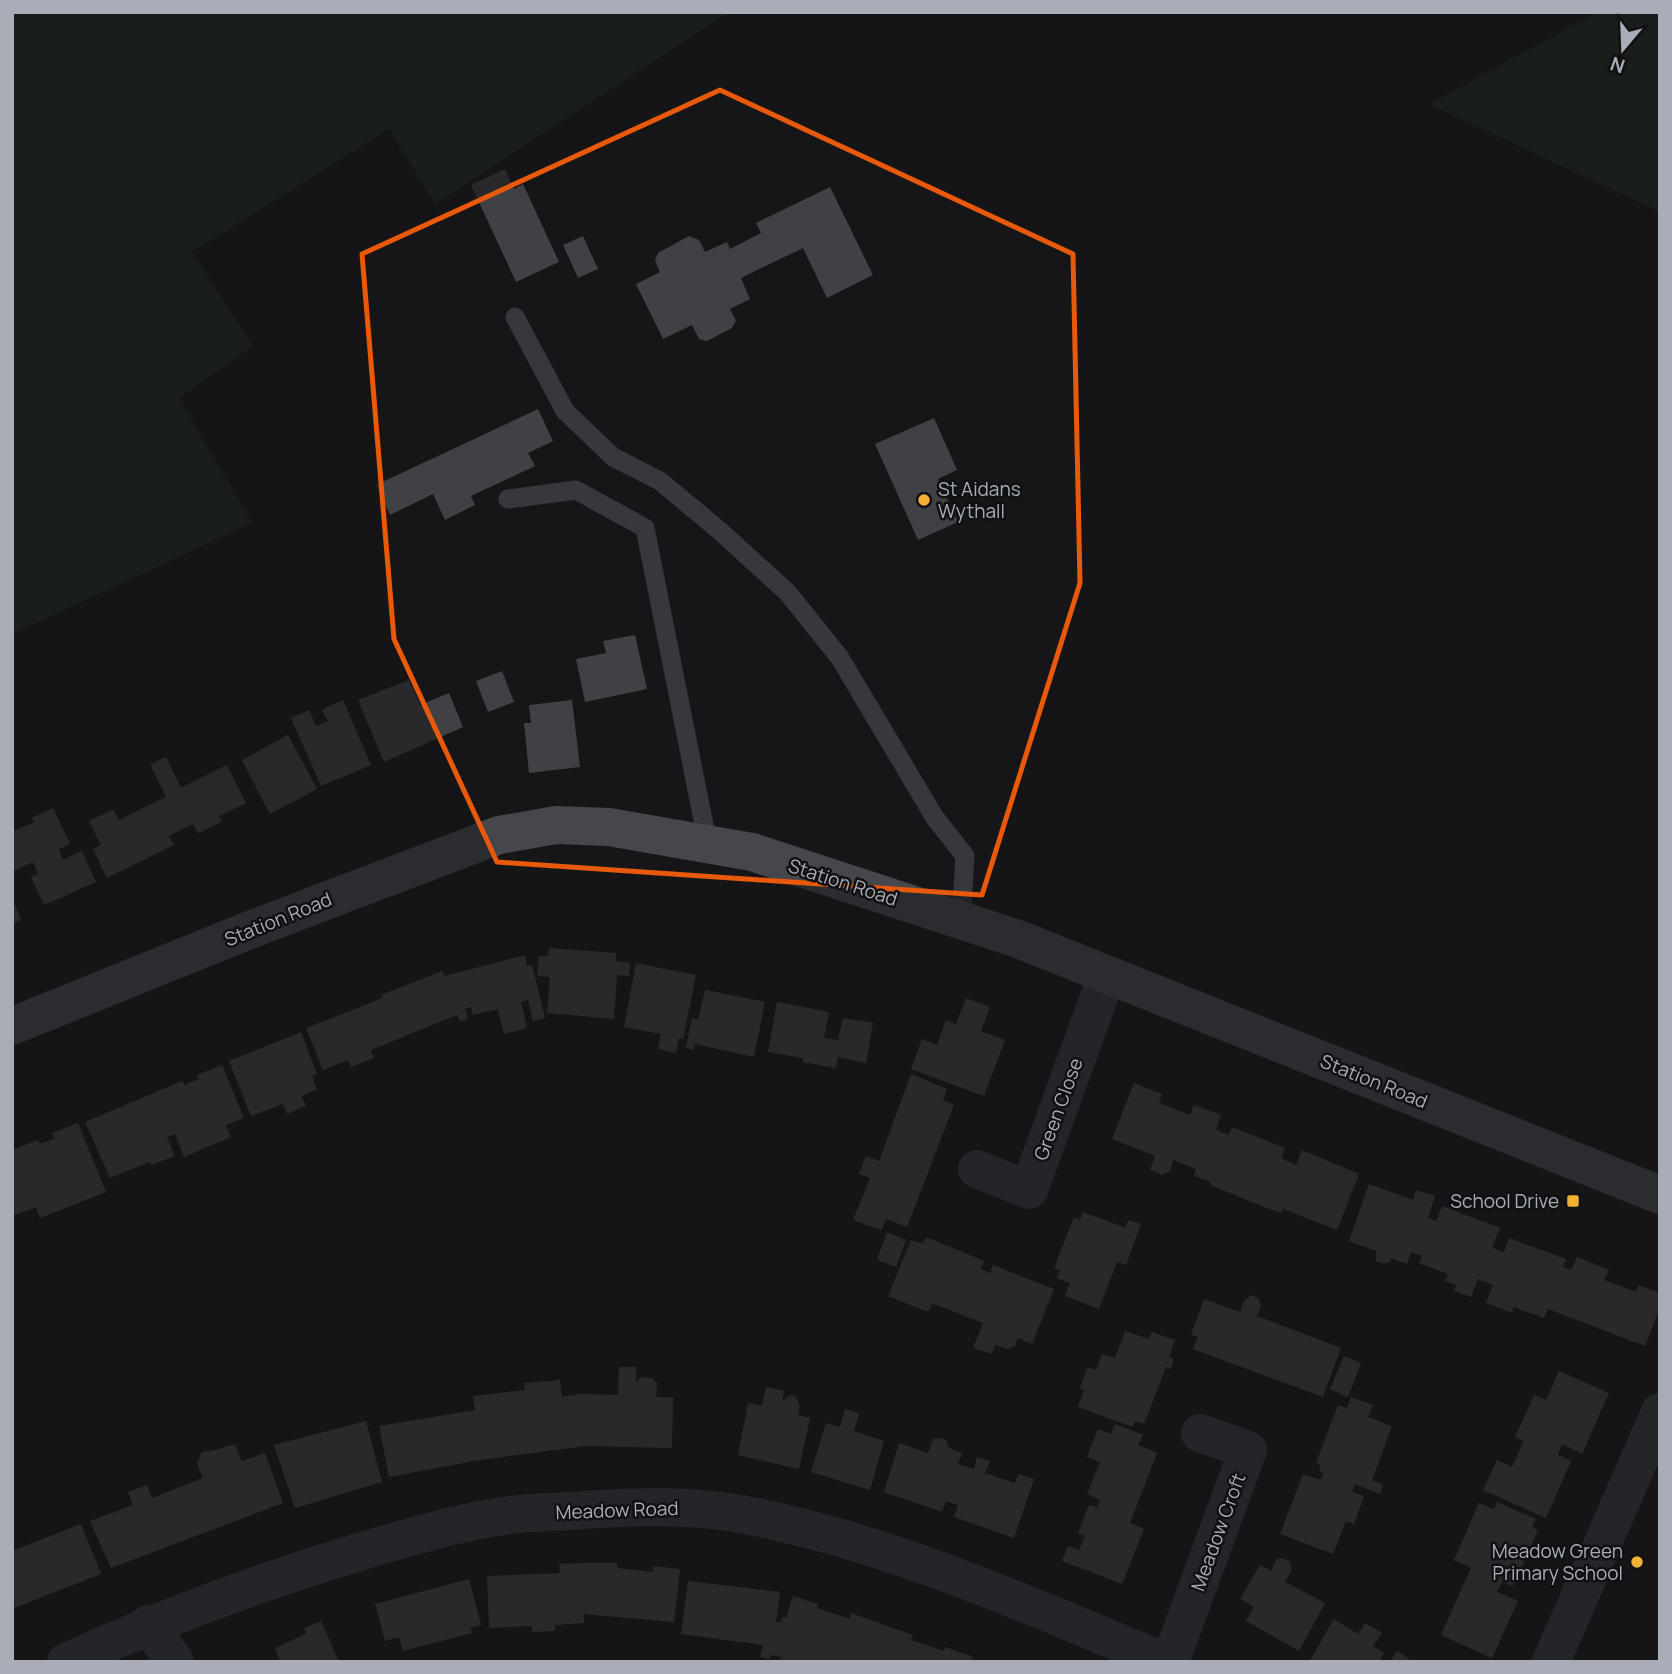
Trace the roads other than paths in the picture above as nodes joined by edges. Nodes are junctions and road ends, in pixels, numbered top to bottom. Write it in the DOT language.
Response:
graph roads {
  1 [pos="515,317"];
  2 [pos="508,499"];
  3 [pos="708,845"];
  4 [pos="961,921"];
  5 [pos="1107,975"];
  6 [pos="12,1026"];
  7 [pos="977,1169"];
  8 [pos="1660,1195"];
  9 [pos="1660,1412"];
  10 [pos="1200,1433"];
  11 [pos="148,1624"];
  12 [pos="66,1662"];
  13 [pos="175,1662"];
  14 [pos="1168,1662"];
  15 [pos="1551,1662"];
  1 -- 4 [label="lane"];
  2 -- 3 [label="lane"];
  3 -- 4 [label="street, Station Road"];
  3 -- 6 [label="street, Station Road"];
  4 -- 5 [label="street, Station Road"];
  5 -- 7 [label="street, Green Close"];
  5 -- 8 [label="street, Station Road"];
  9 -- 15 [label="street"];
  10 -- 14 [label="street, Meadow Croft"];
  11 -- 12 [label="street, Meadow Road"];
  11 -- 13 [label="street"];
  11 -- 14 [label="street, Meadow Road"];
}
